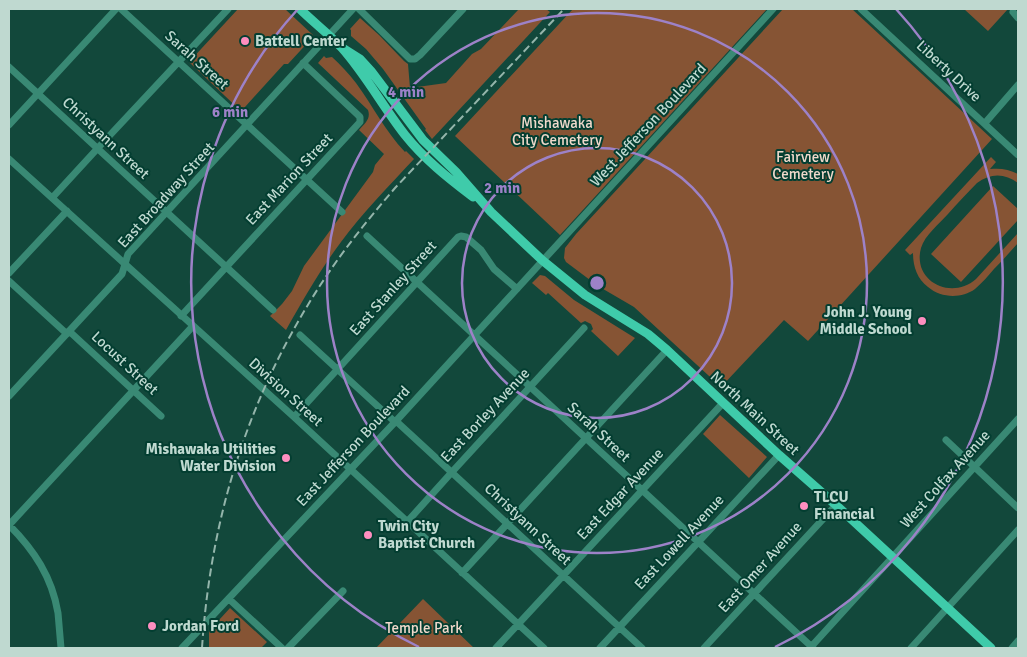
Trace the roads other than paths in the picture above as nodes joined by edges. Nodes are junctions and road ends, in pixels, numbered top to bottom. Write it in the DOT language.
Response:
graph roads {
  1 [pos="116,9"];
  2 [pos="121,9"];
  3 [pos="228,9"];
  4 [pos="300,9"];
  5 [pos="353,9"];
  6 [pos="359,9"];
  7 [pos="463,9"];
  8 [pos="773,9"];
  9 [pos="861,9"];
  10 [pos="328,36"];
  11 [pos="179,62"];
  12 [pos="303,63"];
  13 [pos="9,67"];
  14 [pos="1018,85"];
  15 [pos="38,94"];
  16 [pos="985,123"];
  17 [pos="247,124"];
  18 [pos="9,125"];
  19 [pos="97,149"];
  20 [pos="1018,155"];
  21 [pos="9,159"];
  22 [pos="306,179"];
  23 [pos="52,198"];
  24 [pos="67,211"];
  25 [pos="166,212"];
  26 [pos="342,212"];
  27 [pos="367,236"];
  28 [pos="542,260"];
  29 [pos="125,264"];
  30 [pos="226,267"];
  31 [pos="9,273"];
  32 [pos="9,281"];
  33 [pos="417,282"];
  34 [pos="516,289"];
  35 [pos="272,310"];
  36 [pos="181,316"];
  37 [pos="193,326"];
  38 [pos="584,328"];
  39 [pos="68,332"];
  40 [pos="300,335"];
  41 [pos="474,335"];
  42 [pos="668,350"];
  43 [pos="337,369"];
  44 [pos="530,387"];
  45 [pos="134,391"];
  46 [pos="9,396"];
  47 [pos="723,403"];
  48 [pos="161,416"];
  49 [pos="294,417"];
  50 [pos="1018,419"];
  51 [pos="395,421"];
  52 [pos="586,438"];
  53 [pos="946,440"];
  54 [pos="779,455"];
  55 [pos="974,467"];
  56 [pos="350,469"];
  57 [pos="452,472"];
  58 [pos="642,490"];
  59 [pos="836,505"];
  60 [pos="1018,508"];
  61 [pos="407,522"];
  62 [pos="508,524"];
  63 [pos="9,525"];
  64 [pos="1018,530"];
  65 [pos="698,542"];
  66 [pos="893,557"];
  67 [pos="462,573"];
  68 [pos="564,576"];
  69 [pos="343,590"];
  70 [pos="754,594"];
  71 [pos="229,599"];
  72 [pos="947,608"];
  73 [pos="518,625"];
  74 [pos="619,627"];
  75 [pos="1018,641"];
  76 [pos="61,648"];
  77 [pos="182,648"];
  78 [pos="282,648"];
  79 [pos="288,648"];
  80 [pos="496,648"];
  81 [pos="544,648"];
  82 [pos="600,648"];
  83 [pos="642,648"];
  84 [pos="704,648"];
  85 [pos="811,648"];
  86 [pos="911,648"];
  87 [pos="991,648"];
  88 [pos="1012,648"];
  1 -- 15 [label="street"];
  2 -- 11 [label="street, Sarah Street"];
  3 -- 11 [label="street"];
  4 -- 10 [label="main road, North Main Street"];
  5 -- 10 [label="street, East Broadway Street"];
  6 -- 7 [label="street"];
  8 -- 28 [label="street, West Jefferson Boulevard"];
  9 -- 16 [label="street, Liberty Drive"];
  10 -- 12 [label="street, East Broadway Street"];
  10 -- 28 [label="main road, North Main Street"];
  11 -- 17 [label="street, Sarah Street"];
  11 -- 19 [label="street"];
  12 -- 17 [label="street, East Broadway Street"];
  12 -- 22 [label="street, East Marion Street"];
  13 -- 15 [label="street, Christyann Street"];
  14 -- 16 [label="street"];
  15 -- 18 [label="street"];
  15 -- 19 [label="street, Christyann Street"];
  16 -- 20 [label="street, Liberty Drive"];
  17 -- 22 [label="street, Sarah Street"];
  17 -- 25 [label="street, East Broadway Street"];
  19 -- 23 [label="street"];
  19 -- 25 [label="street, Christyann Street"];
  21 -- 23 [label="street, Division Street"];
  22 -- 26 [label="street, Sarah Street"];
  22 -- 30 [label="street, East Marion Street"];
  23 -- 24 [label="street, Division Street"];
  24 -- 29 [label="street, Division Street"];
  24 -- 31 [label="street"];
  25 -- 29 [label="street, East Broadway Street"];
  25 -- 30 [label="street, Christyann Street"];
  27 -- 33 [label="street, Sarah Street"];
  28 -- 34 [label="street, East Jefferson Boulevard"];
  28 -- 42 [label="main road, North Main Street"];
  29 -- 36 [label="street, Division Street"];
  29 -- 39 [label="street, East Broadway Street"];
  30 -- 35 [label="street, Christyann Street"];
  30 -- 36 [label="street, East Marion Street"];
  32 -- 39 [label="street, Locust Street"];
  33 -- 34 [label="street, East Stanley Street"];
  33 -- 41 [label="street, Sarah Street"];
  33 -- 43 [label="street, East Stanley Street"];
  34 -- 41 [label="street, East Jefferson Boulevard"];
  36 -- 37 [label="street, Division Street"];
  37 -- 45 [label="street"];
  37 -- 49 [label="street, Division Street"];
  38 -- 44 [label="street, East Borley Avenue"];
  39 -- 45 [label="street, Locust Street"];
  39 -- 46 [label="street, East Broadway Street"];
  40 -- 43 [label="street, Christyann Street"];
  41 -- 44 [label="street, Sarah Street"];
  41 -- 51 [label="street, East Jefferson Boulevard"];
  42 -- 47 [label="main road, North Main Street"];
  42 -- 52 [label="street"];
  43 -- 49 [label="street, East Stanley Street"];
  43 -- 51 [label="street, Christyann Street"];
  44 -- 52 [label="street, Sarah Street"];
  44 -- 57 [label="street, East Borley Avenue"];
  45 -- 48 [label="street, Locust Street"];
  45 -- 63 [label="street"];
  47 -- 54 [label="main road, North Main Street"];
  47 -- 58 [label="street, East Edgar Avenue"];
  49 -- 56 [label="street, Division Street"];
  50 -- 55 [label="street, West Colfax Avenue"];
  51 -- 56 [label="street, East Jefferson Boulevard"];
  51 -- 57 [label="street, Christyann Street"];
  52 -- 58 [label="street, Sarah Street"];
  52 -- 62 [label="street"];
  53 -- 55 [label="street"];
  54 -- 59 [label="main road, North Main Street"];
  54 -- 65 [label="street, East Lowell Avenue"];
  55 -- 60 [label="street"];
  55 -- 66 [label="street, West Colfax Avenue"];
  56 -- 61 [label="street, Division Street"];
  56 -- 71 [label="street, East Jefferson Boulevard"];
  57 -- 61 [label="street, East Borley Avenue"];
  57 -- 62 [label="street, Christyann Street"];
  58 -- 65 [label="street, Sarah Street"];
  58 -- 68 [label="street, East Edgar Avenue"];
  59 -- 66 [label="main road, North Main Street"];
  59 -- 70 [label="street, East Omer Avenue"];
  61 -- 67 [label="street, Division Street"];
  62 -- 67 [label="street"];
  62 -- 68 [label="street, Christyann Street"];
  63 -- 76 [label="street"];
  64 -- 72 [label="street"];
  65 -- 70 [label="street, Sarah Street"];
  65 -- 74 [label="street, East Lowell Avenue"];
  66 -- 72 [label="main road, North Main Street"];
  66 -- 85 [label="street, West Colfax Avenue"];
  67 -- 73 [label="street, Division Street"];
  68 -- 73 [label="street, East Edgar Avenue"];
  68 -- 74 [label="street, Christyann Street"];
  69 -- 79 [label="street"];
  70 -- 84 [label="street, East Omer Avenue"];
  70 -- 85 [label="street, Sarah Street"];
  71 -- 77 [label="street, East Jefferson Boulevard"];
  71 -- 78 [label="street"];
  72 -- 86 [label="street"];
  72 -- 87 [label="main road, North Main Street"];
  73 -- 80 [label="street, East Edgar Avenue"];
  73 -- 81 [label="street, Division Street"];
  74 -- 82 [label="street, East Lowell Avenue"];
  74 -- 83 [label="street, Christyann Street"];
  75 -- 88 [label="street"];
}
